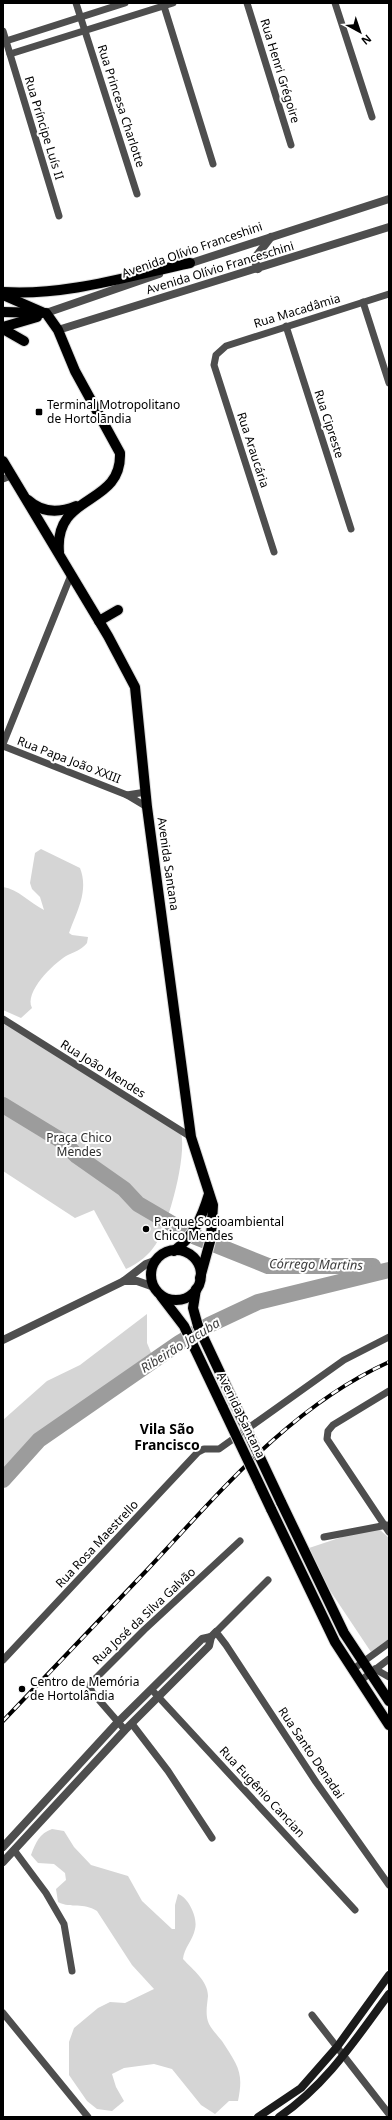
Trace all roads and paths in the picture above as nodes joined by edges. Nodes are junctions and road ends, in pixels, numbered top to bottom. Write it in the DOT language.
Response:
graph roads {
  1 [pos="76,3"];
  2 [pos="125,3"];
  3 [pos="173,3"];
  4 [pos="247,3"];
  5 [pos="335,3"];
  6 [pos="163,5"];
  7 [pos="83,24"];
  8 [pos="3,31"];
  9 [pos="8,48"];
  10 [pos="372,116"];
  11 [pos="292,145"];
  12 [pos="213,164"];
  13 [pos="137,194"];
  14 [pos="389,199"];
  15 [pos="59,216"];
  16 [pos="389,227"];
  17 [pos="271,237"];
  18 [pos="190,263"];
  19 [pos="258,269"];
  20 [pos="3,293"];
  21 [pos="389,294"];
  22 [pos="363,302"];
  23 [pos="3,312"];
  24 [pos="46,313"];
  25 [pos="286,326"];
  26 [pos="3,328"];
  27 [pos="58,330"];
  28 [pos="24,341"];
  29 [pos="216,355"];
  30 [pos="389,383"];
  31 [pos="3,461"];
  32 [pos="7,477"];
  33 [pos="21,492"];
  34 [pos="78,506"];
  35 [pos="351,529"];
  36 [pos="274,552"];
  37 [pos="59,554"];
  38 [pos="71,575"];
  39 [pos="118,610"];
  40 [pos="99,621"];
  41 [pos="3,745"];
  42 [pos="146,792"];
  43 [pos="127,795"];
  44 [pos="147,806"];
  45 [pos="3,1019"];
  46 [pos="191,1136"];
  47 [pos="209,1194"];
  48 [pos="174,1251"];
  49 [pos="157,1260"];
  50 [pos="200,1278"];
  51 [pos="124,1280"];
  52 [pos="197,1288"];
  53 [pos="157,1291"];
  54 [pos="389,1337"];
  55 [pos="3,1340"];
  56 [pos="389,1391"];
  57 [pos="387,1525"];
  58 [pos="389,1532"];
  59 [pos="324,1537"];
  60 [pos="240,1541"];
  61 [pos="268,1580"];
  62 [pos="213,1635"];
  63 [pos="389,1643"];
  64 [pos="389,1659"];
  65 [pos="3,1660"];
  66 [pos="362,1662"];
  67 [pos="352,1670"];
  68 [pos="372,1671"];
  69 [pos="389,1677"];
  70 [pos="360,1681"];
  71 [pos="152,1690"];
  72 [pos="159,1697"];
  73 [pos="389,1702"];
  74 [pos="117,1723"];
  75 [pos="132,1724"];
  76 [pos="389,1725"];
  77 [pos="125,1730"];
  78 [pos="212,1838"];
  79 [pos="3,1847"];
  80 [pos="14,1850"];
  81 [pos="3,1862"];
  82 [pos="389,1885"];
  83 [pos="355,1910"];
  84 [pos="72,1971"];
  85 [pos="389,1975"];
  86 [pos="389,1994"];
  87 [pos="3,2013"];
  88 [pos="312,2015"];
  89 [pos="337,2047"];
  90 [pos="343,2056"];
  91 [pos="389,2114"];
  92 [pos="88,2117"];
  93 [pos="258,2117"];
  94 [pos="279,2117"];
  1 -- 7 [label="street, Rua Princesa Charlotte"];
  2 -- 7 [label="street"];
  3 -- 6 [label="street"];
  4 -- 11 [label="street, Rua Henri Grégoire"];
  5 -- 10 [label="street"];
  6 -- 7 [label="street"];
  6 -- 12 [label="street"];
  7 -- 9 [label="street"];
  7 -- 9 [label="street"];
  7 -- 13 [label="street, Rua Princesa Charlotte"];
  8 -- 9 [label="street, Rua Príncipe Luís II"];
  9 -- 15 [label="street, Rua Príncipe Luís II"];
  14 -- 17 [label="street, Avenida Olívio Franceshini"];
  16 -- 19 [label="street, Avenida Olívio Franceschini"];
  17 -- 18 [label="street, Avenida Olívio Franceshini"];
  17 -- 19 [label="street"];
  18 -- 20 [label="main road"];
  18 -- 24 [label="street, Avenida Olívio Franceshini"];
  19 -- 27 [label="street, Avenida Olívio Franceschini"];
  20 -- 24 [label="main road"];
  21 -- 22 [label="street, Rua Macadâmia"];
  22 -- 25 [label="street, Rua Macadâmia"];
  22 -- 30 [label="street"];
  23 -- 24 [label="main road"];
  24 -- 26 [label="main road, Avenida Olívio Franceshini"];
  24 -- 27 [label="main road, Avenida Santana"];
  25 -- 29 [label="street, Rua Macadâmia"];
  25 -- 35 [label="street, Rua Cipreste"];
  26 -- 28 [label="main road"];
  27 -- 34 [label="main road, Avenida Santana"];
  29 -- 36 [label="street, Rua Araucária"];
  31 -- 32 [label="main road, Avenida Santana"];
  32 -- 33 [label="main road, Avenida Santana"];
  33 -- 34 [label="main road, Avenida Santana"];
  33 -- 37 [label="main road, Avenida Santana"];
  34 -- 37 [label="main road, Avenida Santana"];
  37 -- 38 [label="main road, Avenida Santana"];
  38 -- 40 [label="main road, Avenida Santana"];
  38 -- 41 [label="street"];
  39 -- 40 [label="main road"];
  40 -- 42 [label="main road, Avenida Santana"];
  41 -- 43 [label="street, Rua Papa João XXIII"];
  42 -- 43 [label="street, Rua Papa João XXIII"];
  42 -- 44 [label="main road, Avenida Santana"];
  43 -- 44 [label="street, Rua Papa João XXIII"];
  44 -- 46 [label="main road, Avenida Santana"];
  45 -- 46 [label="street, Rua João Mendes"];
  46 -- 47 [label="main road, Avenida Santana"];
  47 -- 48 [label="main road"];
  47 -- 50 [label="main road, Avenida Santana"];
  48 -- 49 [label="main road"];
  48 -- 50 [label="main road"];
  49 -- 51 [label="street"];
  49 -- 53 [label="main road"];
  50 -- 52 [label="main road, Avenida Santana"];
  51 -- 53 [label="street"];
  51 -- 55 [label="street"];
  52 -- 53 [label="main road"];
  52 -- 66 [label="main road, Avenida Santana, bridge"];
  53 -- 67 [label="main road, Avenida Santana, bridge"];
  54 -- 65 [label="street, Rua Rosa Maestrello"];
  56 -- 57 [label="street"];
  57 -- 58 [label="street"];
  57 -- 59 [label="street"];
  60 -- 74 [label="street, Rua José da Silva Galvão"];
  61 -- 62 [label="street"];
  62 -- 71 [label="street"];
  62 -- 72 [label="street"];
  62 -- 82 [label="street, Rua Santo Denadai"];
  63 -- 66 [label="street"];
  64 -- 68 [label="street"];
  66 -- 67 [label="street"];
  66 -- 68 [label="main road, Avenida Santana"];
  67 -- 70 [label="main road, Avenida Santana"];
  68 -- 69 [label="street"];
  68 -- 70 [label="street"];
  68 -- 73 [label="main road, Avenida Santana"];
  70 -- 76 [label="main road, Avenida Santana"];
  71 -- 72 [label="street, Rua Eugênio Cancian"];
  71 -- 74 [label="street"];
  72 -- 75 [label="street"];
  72 -- 83 [label="street, Rua Eugênio Cancian"];
  74 -- 77 [label="street, Rua José da Silva Galvão"];
  74 -- 79 [label="street"];
  75 -- 77 [label="street"];
  75 -- 78 [label="street"];
  77 -- 80 [label="street"];
  80 -- 81 [label="street"];
  80 -- 84 [label="street"];
  85 -- 89 [label="main road"];
  86 -- 90 [label="main road"];
  87 -- 92 [label="street"];
  88 -- 89 [label="street"];
  89 -- 90 [label="street"];
  89 -- 93 [label="main road"];
  90 -- 91 [label="street"];
  90 -- 94 [label="main road"];
}
